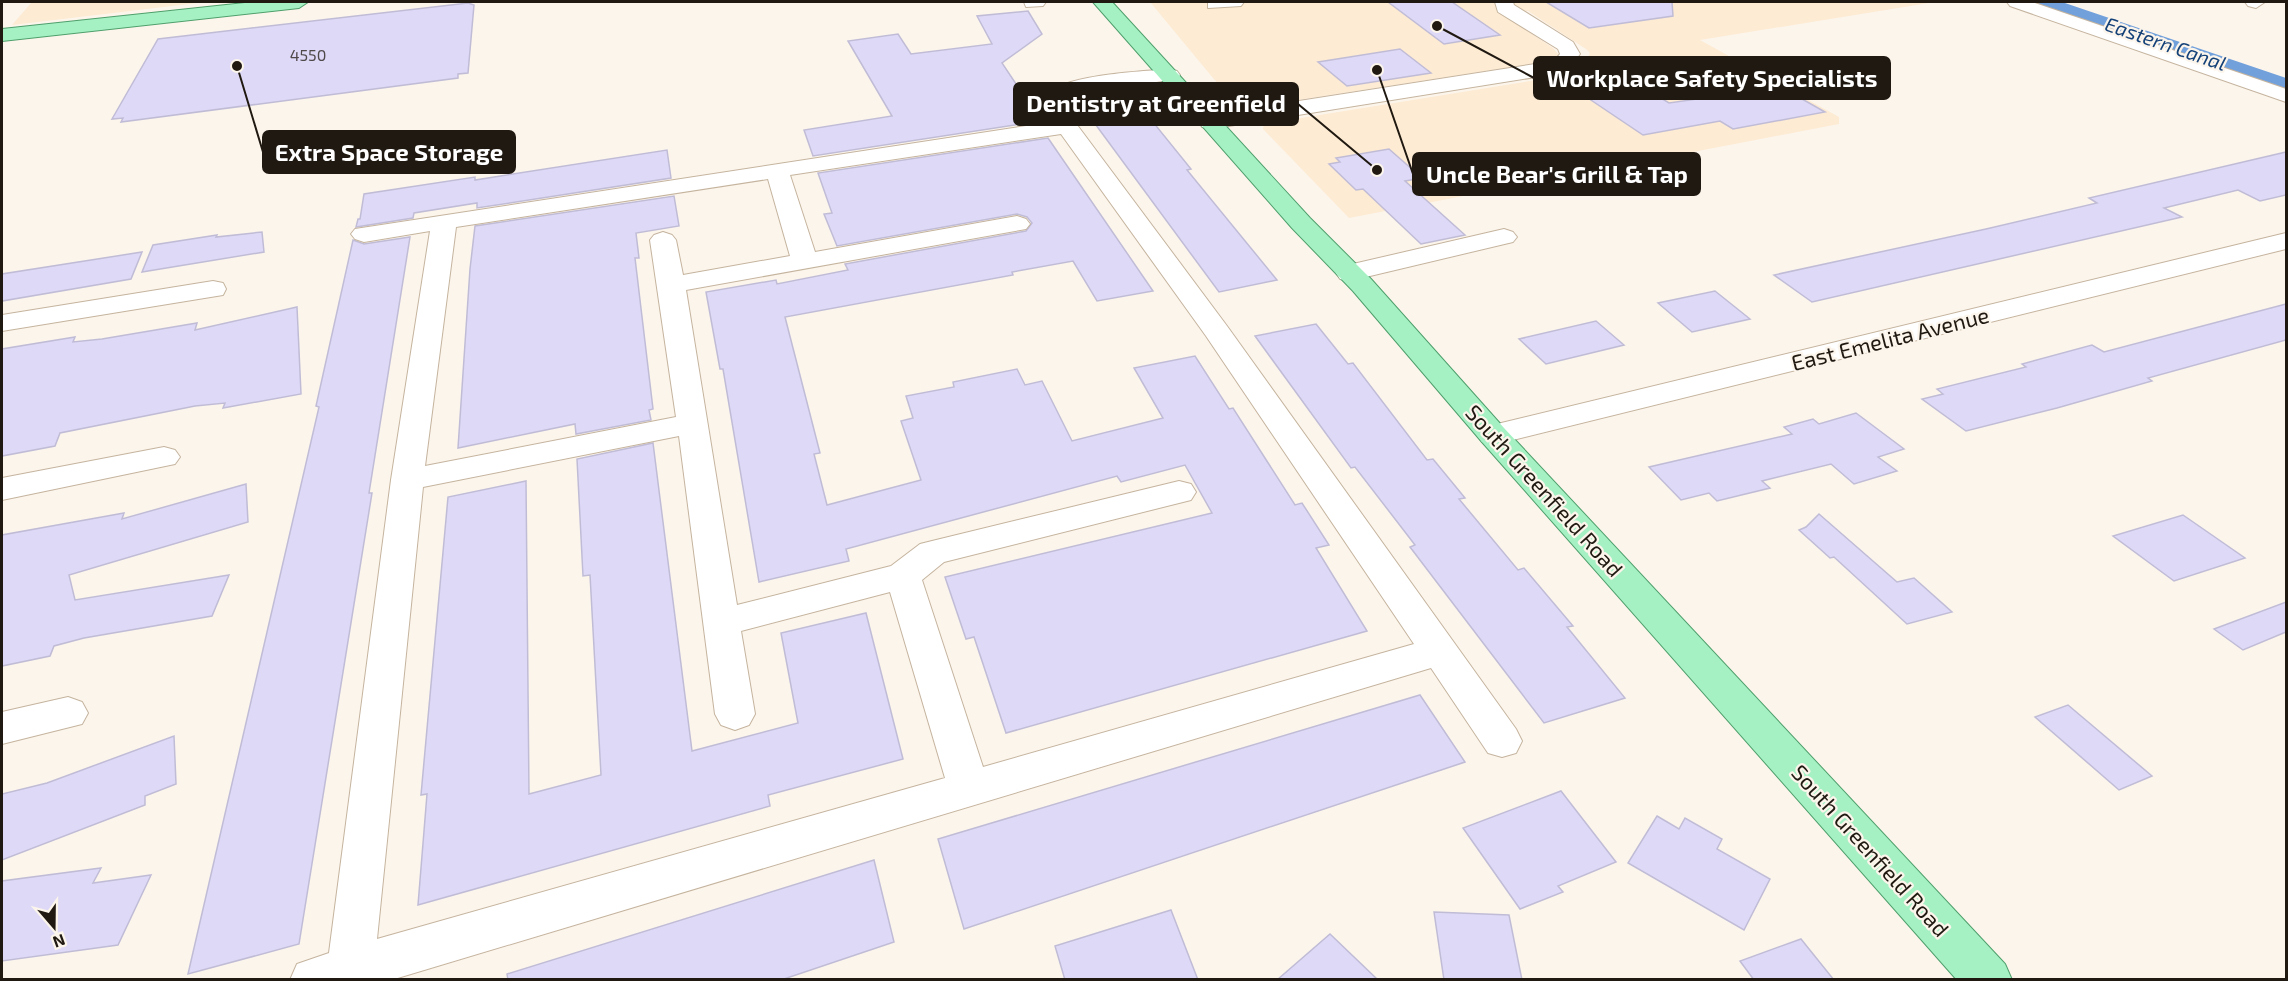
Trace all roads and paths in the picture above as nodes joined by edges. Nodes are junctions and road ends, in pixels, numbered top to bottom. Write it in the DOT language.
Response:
graph roads {
  1 [pos="299,2"];
  2 [pos="1102,2"];
  3 [pos="1236,2"];
  4 [pos="1503,2"];
  5 [pos="2016,2"];
  6 [pos="1215,4"];
  7 [pos="2,35"];
  8 [pos="1170,75"];
  9 [pos="2286,96"];
  10 [pos="1210,122"];
  11 [pos="1067,126"];
  12 [pos="777,170"];
  13 [pos="444,222"];
  14 [pos="1017,224"];
  15 [pos="364,234"];
  16 [pos="1504,237"];
  17 [pos="663,240"];
  18 [pos="2286,241"];
  19 [pos="805,263"];
  20 [pos="1349,273"];
  21 [pos="672,285"];
  22 [pos="213,288"];
  23 [pos="2,324"];
  24 [pos="692,424"];
  25 [pos="1493,435"];
  26 [pos="164,457"];
  27 [pos="407,480"];
  28 [pos="2,489"];
  29 [pos="1179,492"];
  30 [pos="903,576"];
  31 [pos="723,622"];
  32 [pos="1438,652"];
  33 [pos="68,713"];
  34 [pos="735,714"];
  35 [pos="2,728"];
  36 [pos="1502,741"];
  37 [pos="969,787"];
  38 [pos="333,973"];
  39 [pos="1988,980"];
  1 -- 7 [label="main road"];
  2 -- 8 [label="main road, South Greenfield Road"];
  3 -- 6 [label="street"];
  4 -- 10 [label="street"];
  5 -- 9 [label="street"];
  8 -- 10 [label="main road, South Greenfield Road"];
  8 -- 11 [label="street"];
  10 -- 20 [label="main road, South Greenfield Road"];
  11 -- 12 [label="street"];
  11 -- 32 [label="street"];
  12 -- 13 [label="street"];
  12 -- 19 [label="street"];
  13 -- 15 [label="street"];
  13 -- 27 [label="street"];
  14 -- 19 [label="street"];
  16 -- 20 [label="street"];
  17 -- 21 [label="street"];
  18 -- 25 [label="street, East Emelita Avenue"];
  19 -- 21 [label="street"];
  20 -- 25 [label="main road, South Greenfield Road"];
  21 -- 24 [label="street"];
  22 -- 23 [label="street"];
  24 -- 27 [label="street"];
  24 -- 31 [label="street"];
  25 -- 39 [label="main road, South Greenfield Road"];
  26 -- 28 [label="street"];
  27 -- 38 [label="street"];
  29 -- 30 [label="street"];
  30 -- 31 [label="street"];
  30 -- 37 [label="street"];
  31 -- 34 [label="street"];
  32 -- 36 [label="street"];
  32 -- 37 [label="street"];
  33 -- 35 [label="street"];
  37 -- 38 [label="street"];
}
